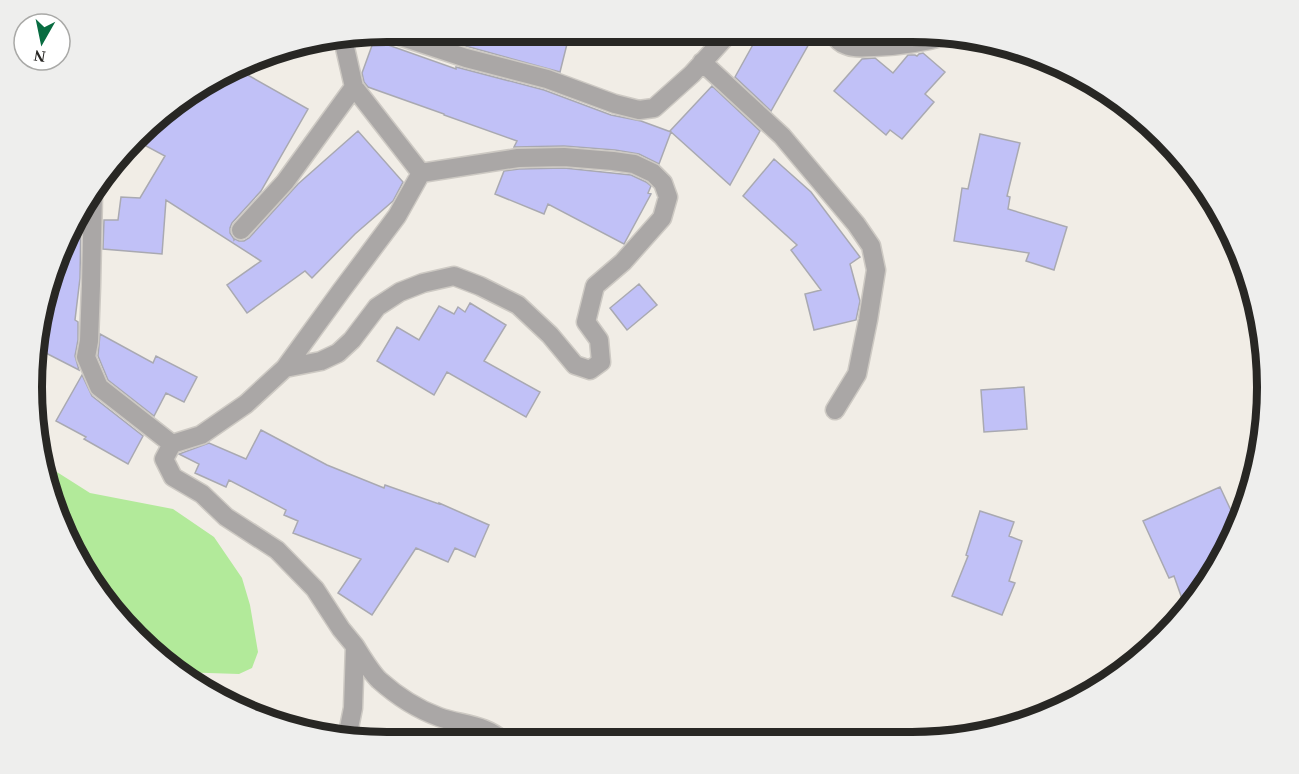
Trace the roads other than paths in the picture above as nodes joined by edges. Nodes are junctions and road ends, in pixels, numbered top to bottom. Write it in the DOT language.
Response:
graph roads {
  1 [pos="417,42"];
  2 [pos="721,42"];
  3 [pos="841,42"];
  4 [pos="923,42"];
  5 [pos="345,45"];
  6 [pos="702,62"];
  7 [pos="354,87"];
  8 [pos="421,173"];
  9 [pos="93,207"];
  10 [pos="241,230"];
  11 [pos="285,368"];
  12 [pos="835,410"];
  13 [pos="172,444"];
  14 [pos="355,646"];
  15 [pos="349,730"];
  16 [pos="490,732"];
  1 -- 6 [label="street"];
  2 -- 6 [label="street"];
  3 -- 4 [label="street"];
  5 -- 7 [label="street"];
  6 -- 12 [label="street"];
  7 -- 8 [label="street"];
  7 -- 10 [label="street"];
  8 -- 11 [label="street"];
  8 -- 11 [label="street"];
  9 -- 13 [label="street"];
  11 -- 13 [label="street"];
  13 -- 14 [label="street"];
  14 -- 15 [label="street"];
  14 -- 16 [label="street"];
}
